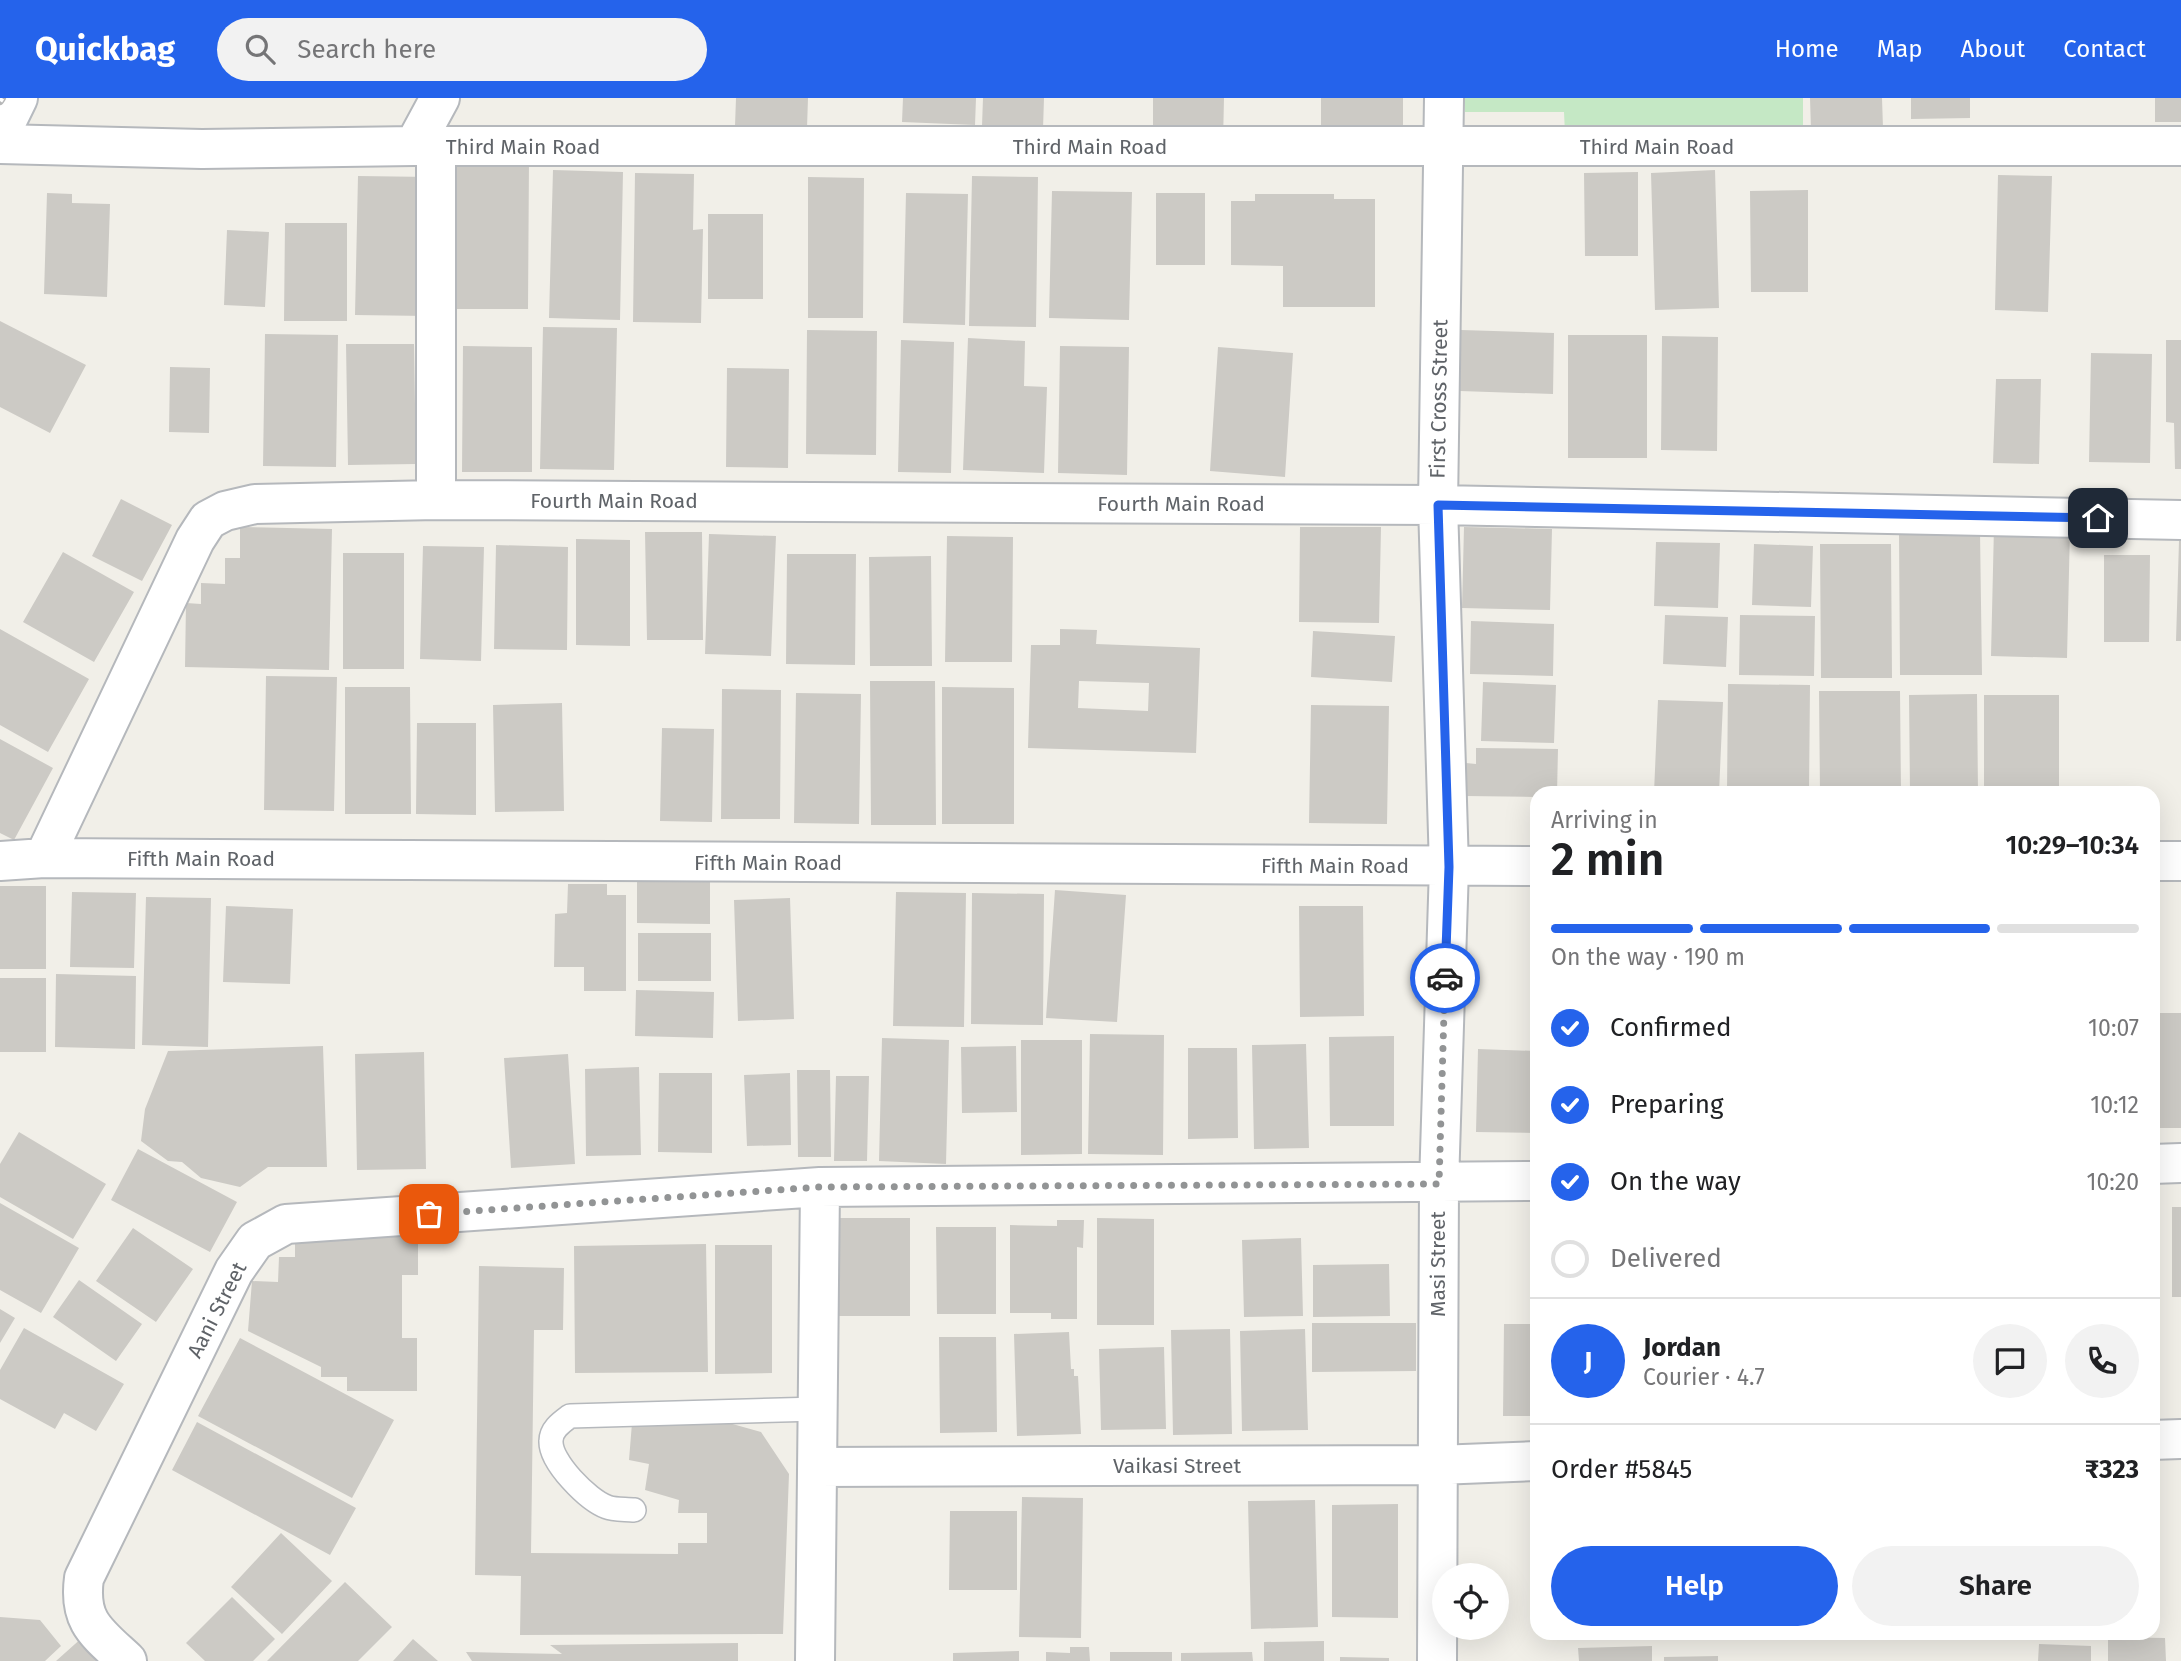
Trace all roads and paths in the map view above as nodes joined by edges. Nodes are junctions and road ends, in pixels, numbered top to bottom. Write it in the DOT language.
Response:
graph roads {
  1 [pos="18,98"];
  2 [pos="440,98"];
  3 [pos="1444,98"];
  4 [pos="0,135"];
  5 [pos="0,144"];
  6 [pos="2181,146"];
  7 [pos="425,147"];
  8 [pos="1443,147"];
  9 [pos="436,500"];
  10 [pos="1438,505"];
  11 [pos="2181,520"];
  12 [pos="44,858"];
  13 [pos="0,861"];
  14 [pos="2160,861"];
  15 [pos="2181,861"];
  16 [pos="1530,866"];
  17 [pos="1449,867"];
  18 [pos="2181,1163"];
  19 [pos="2160,1164"];
  20 [pos="1530,1181"];
  21 [pos="1439,1184"];
  22 [pos="820,1187"];
  23 [pos="817,1409"];
  24 [pos="2181,1439"];
  25 [pos="2160,1440"];
  26 [pos="1530,1461"];
  27 [pos="1438,1465"];
  28 [pos="817,1467"];
  29 [pos="634,1510"];
  30 [pos="127,1661"];
  31 [pos="815,1661"];
  32 [pos="1437,1661"];
  1 -- 4 [label="street"];
  2 -- 7 [label="street"];
  3 -- 8 [label="street, First Cross Street"];
  5 -- 7 [label="street, Third Main Road"];
  6 -- 8 [label="street, Third Main Road"];
  7 -- 8 [label="street, Third Main Road"];
  7 -- 9 [label="street"];
  8 -- 10 [label="street, First Cross Street"];
  9 -- 10 [label="street, Fourth Main Road"];
  9 -- 12 [label="street, Fourth Main Road"];
  10 -- 11 [label="street, Fourth Main Road"];
  10 -- 17 [label="street, First Cross Street"];
  12 -- 13 [label="street, Fifth Main Road"];
  12 -- 17 [label="street, Fifth Main Road"];
  14 -- 15 [label="street"];
  16 -- 17 [label="street, Fifth Main Road"];
  17 -- 21 [label="street, Masi Street"];
  18 -- 19 [label="street"];
  20 -- 21 [label="street, Aani Street"];
  21 -- 22 [label="street, Aani Street"];
  21 -- 27 [label="street, Masi Street"];
  22 -- 23 [label="street"];
  22 -- 30 [label="street, Aani Street"];
  23 -- 28 [label="street"];
  23 -- 29 [label="lane"];
  24 -- 25 [label="street"];
  26 -- 27 [label="street, Vaikasi Street"];
  27 -- 28 [label="street, Vaikasi Street"];
  27 -- 32 [label="street, Masi Street"];
  28 -- 31 [label="street"];
}
